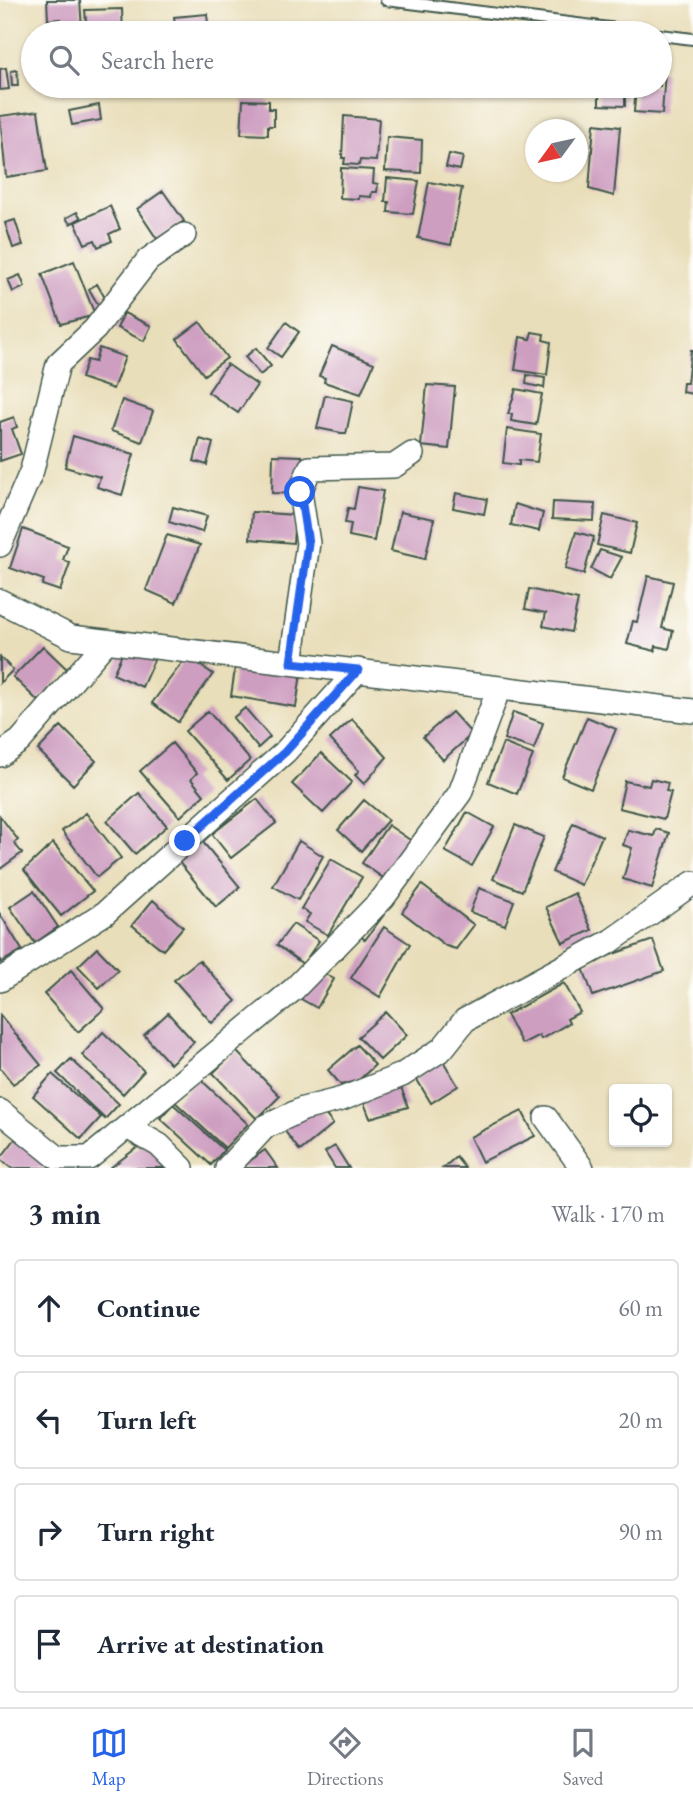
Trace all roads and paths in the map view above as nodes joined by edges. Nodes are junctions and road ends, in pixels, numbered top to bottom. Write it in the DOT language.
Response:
graph roads {
  1 [pos="386,0"];
  2 [pos="553,21"];
  3 [pos="672,36"];
  4 [pos="693,39"];
  5 [pos="184,235"];
  6 [pos="412,454"];
  7 [pos="0,545"];
  8 [pos="0,601"];
  9 [pos="106,642"];
  10 [pos="291,663"];
  11 [pos="358,670"];
  12 [pos="499,688"];
  13 [pos="693,711"];
  14 [pos="0,755"];
  15 [pos="693,883"];
  16 [pos="0,980"];
  17 [pos="0,1111"];
  18 [pos="546,1118"];
  19 [pos="127,1127"];
  20 [pos="182,1168"];
  21 [pos="227,1168"];
  22 [pos="582,1168"];
  1 -- 2 [label="lane"];
  3 -- 4 [label="lane"];
  5 -- 7 [label="street"];
  6 -- 10 [label="street"];
  8 -- 9 [label="street"];
  9 -- 10 [label="street"];
  9 -- 14 [label="street"];
  10 -- 11 [label="street"];
  11 -- 12 [label="street"];
  11 -- 16 [label="street"];
  12 -- 13 [label="street"];
  12 -- 19 [label="street"];
  15 -- 21 [label="street"];
  17 -- 19 [label="street"];
  18 -- 22 [label="street"];
  19 -- 20 [label="street"];
}
